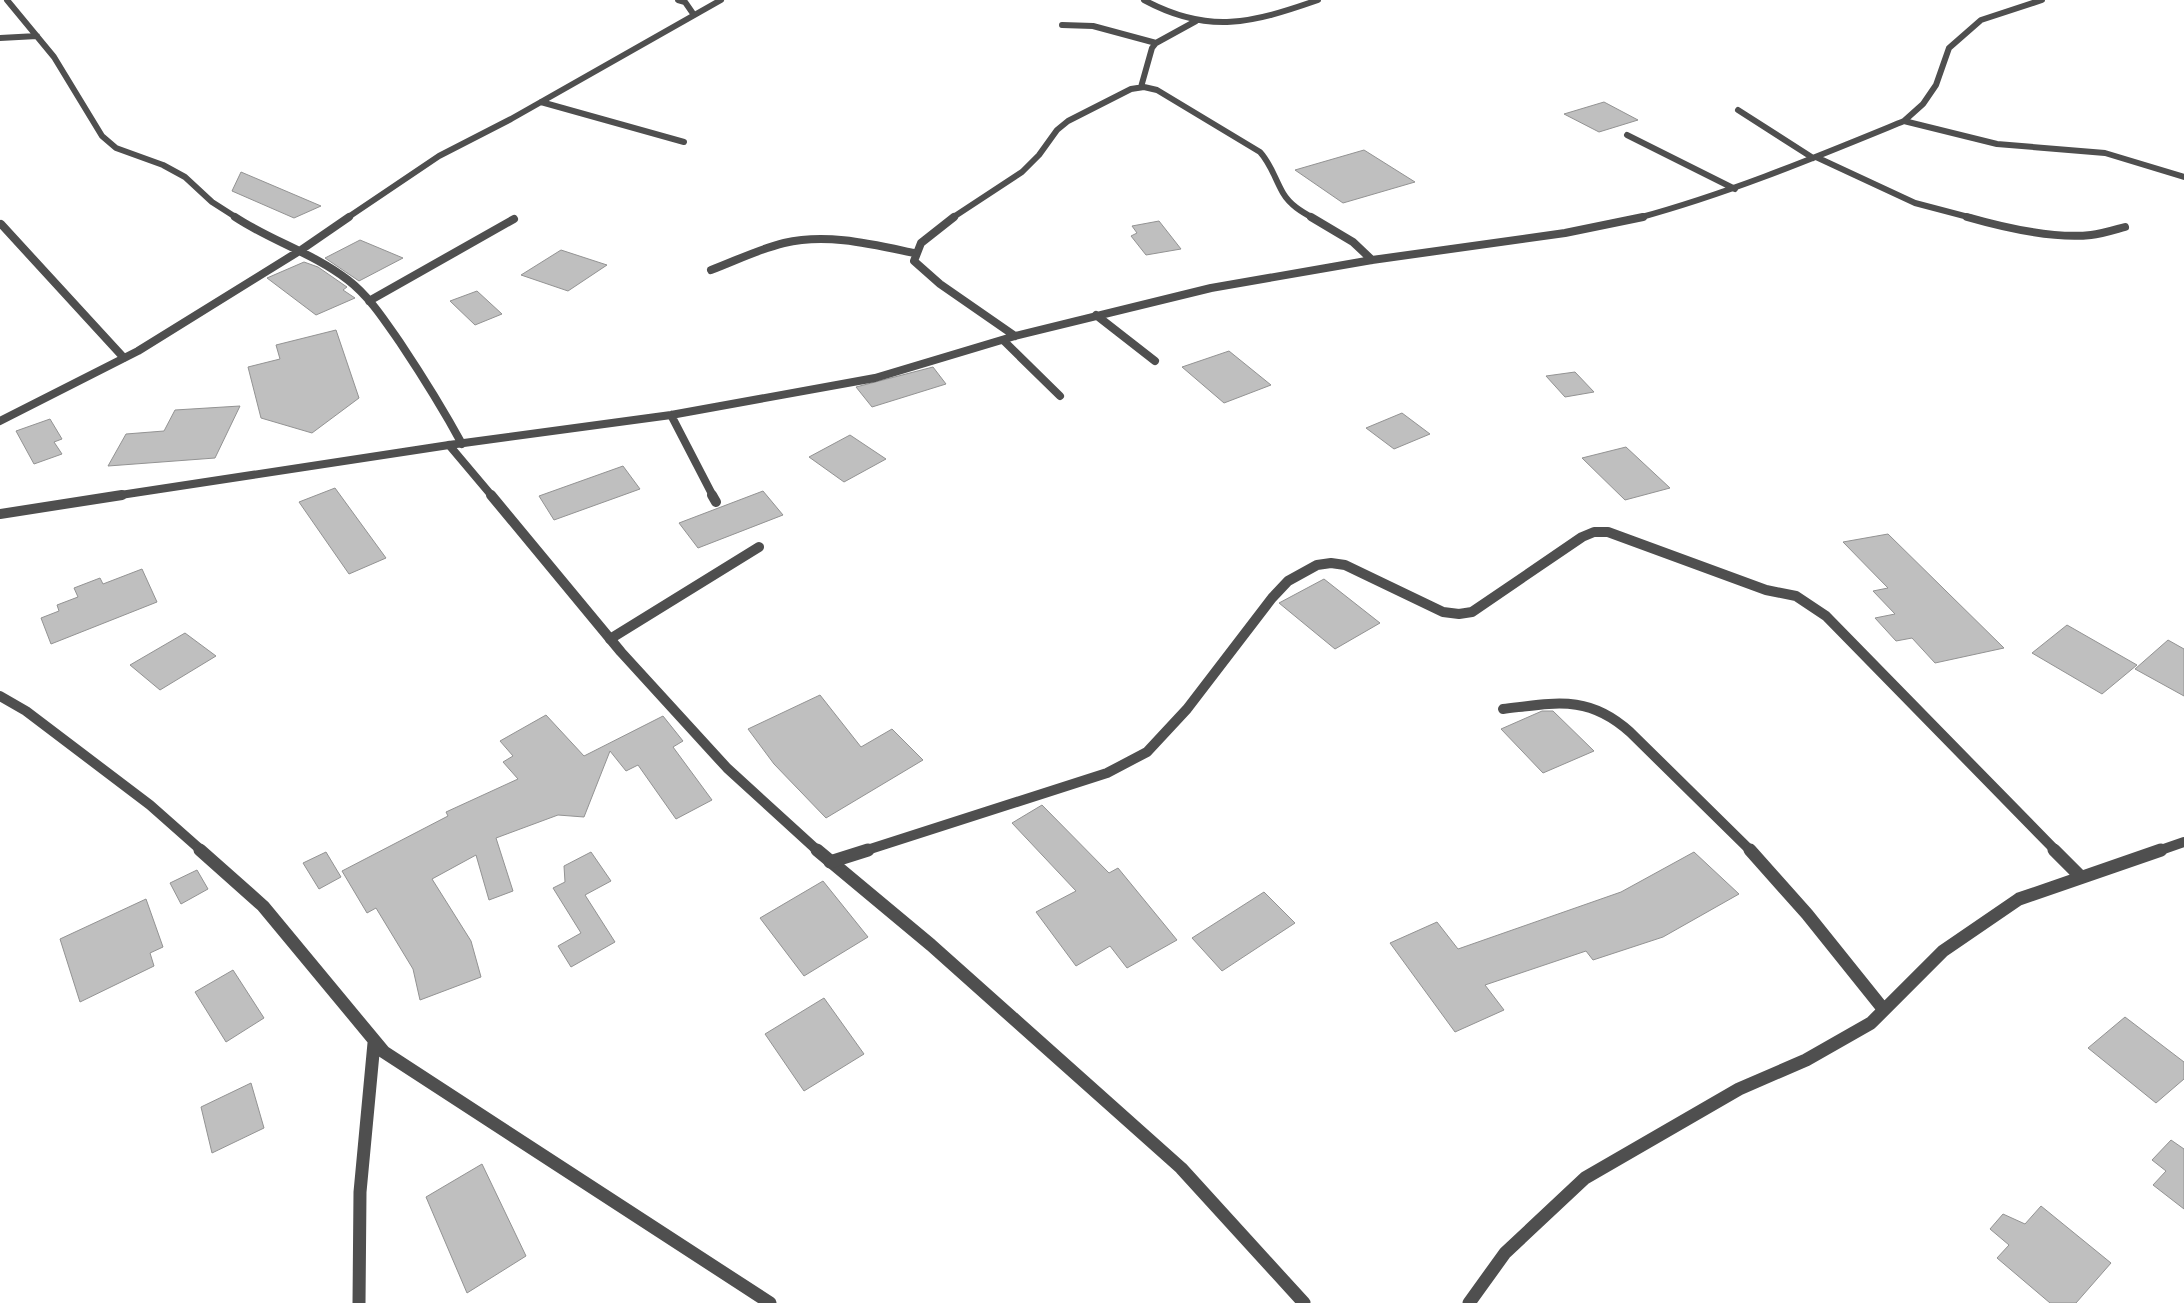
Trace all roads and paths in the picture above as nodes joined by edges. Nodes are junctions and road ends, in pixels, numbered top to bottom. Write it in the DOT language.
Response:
graph roads {
  1 [pos="7,0"];
  2 [pos="678,0"];
  3 [pos="721,0"];
  4 [pos="1144,0"];
  5 [pos="1318,0"];
  6 [pos="2042,0"];
  7 [pos="694,15"];
  8 [pos="1196,21"];
  9 [pos="1062,25"];
  10 [pos="36,36"];
  11 [pos="0,38"];
  12 [pos="1156,43"];
  13 [pos="1141,87"];
  14 [pos="541,102"];
  15 [pos="1738,110"];
  16 [pos="1904,121"];
  17 [pos="1627,135"];
  18 [pos="684,142"];
  19 [pos="1815,158"];
  20 [pos="2184,177"];
  21 [pos="1734,189"];
  22 [pos="514,219"];
  23 [pos="1,224"];
  24 [pos="2125,227"];
  25 [pos="301,250"];
  26 [pos="914,253"];
  27 [pos="1372,260"];
  28 [pos="711,270"];
  29 [pos="369,301"];
  30 [pos="1096,315"];
  31 [pos="1015,336"];
  32 [pos="1003,340"];
  33 [pos="124,358"];
  34 [pos="1155,361"];
  35 [pos="1060,396"];
  36 [pos="671,415"];
  37 [pos="0,421"];
  38 [pos="462,444"];
  39 [pos="449,445"];
  40 [pos="716,502"];
  41 [pos="0,514"];
  42 [pos="760,546"];
  43 [pos="610,639"];
  44 [pos="0,696"];
  45 [pos="1503,709"];
  46 [pos="2184,842"];
  47 [pos="830,862"];
  48 [pos="2081,877"];
  49 [pos="1884,1010"];
  50 [pos="374,1042"];
  51 [pos="359,1303"];
  52 [pos="770,1303"];
  53 [pos="1304,1303"];
  54 [pos="1469,1303"];
  1 -- 10 [label="street"];
  2 -- 7 [label="street"];
  3 -- 7 [label="street"];
  4 -- 8 [label="street"];
  5 -- 8 [label="street"];
  6 -- 16 [label="street"];
  7 -- 14 [label="street"];
  8 -- 12 [label="street"];
  9 -- 12 [label="street"];
  10 -- 11 [label="street"];
  10 -- 25 [label="street"];
  12 -- 13 [label="street"];
  13 -- 26 [label="street"];
  13 -- 27 [label="street"];
  14 -- 18 [label="street"];
  14 -- 25 [label="street"];
  15 -- 19 [label="street"];
  16 -- 19 [label="street"];
  16 -- 20 [label="street"];
  17 -- 21 [label="street"];
  19 -- 21 [label="street"];
  19 -- 24 [label="street"];
  21 -- 27 [label="street"];
  22 -- 29 [label="street"];
  23 -- 33 [label="street"];
  25 -- 29 [label="street"];
  25 -- 33 [label="street"];
  26 -- 28 [label="street"];
  26 -- 31 [label="street"];
  27 -- 30 [label="street"];
  29 -- 38 [label="street"];
  30 -- 31 [label="street"];
  30 -- 34 [label="street"];
  31 -- 32 [label="street"];
  32 -- 35 [label="street"];
  32 -- 36 [label="street"];
  33 -- 37 [label="street"];
  36 -- 38 [label="street"];
  36 -- 40 [label="street"];
  38 -- 39 [label="street"];
  39 -- 41 [label="street"];
  39 -- 43 [label="street"];
  42 -- 43 [label="street"];
  43 -- 47 [label="street"];
  44 -- 50 [label="street"];
  45 -- 49 [label="street"];
  46 -- 48 [label="street"];
  47 -- 48 [label="street"];
  47 -- 53 [label="street"];
  48 -- 49 [label="street"];
  49 -- 54 [label="street"];
  50 -- 51 [label="street"];
  50 -- 52 [label="street"];
}
